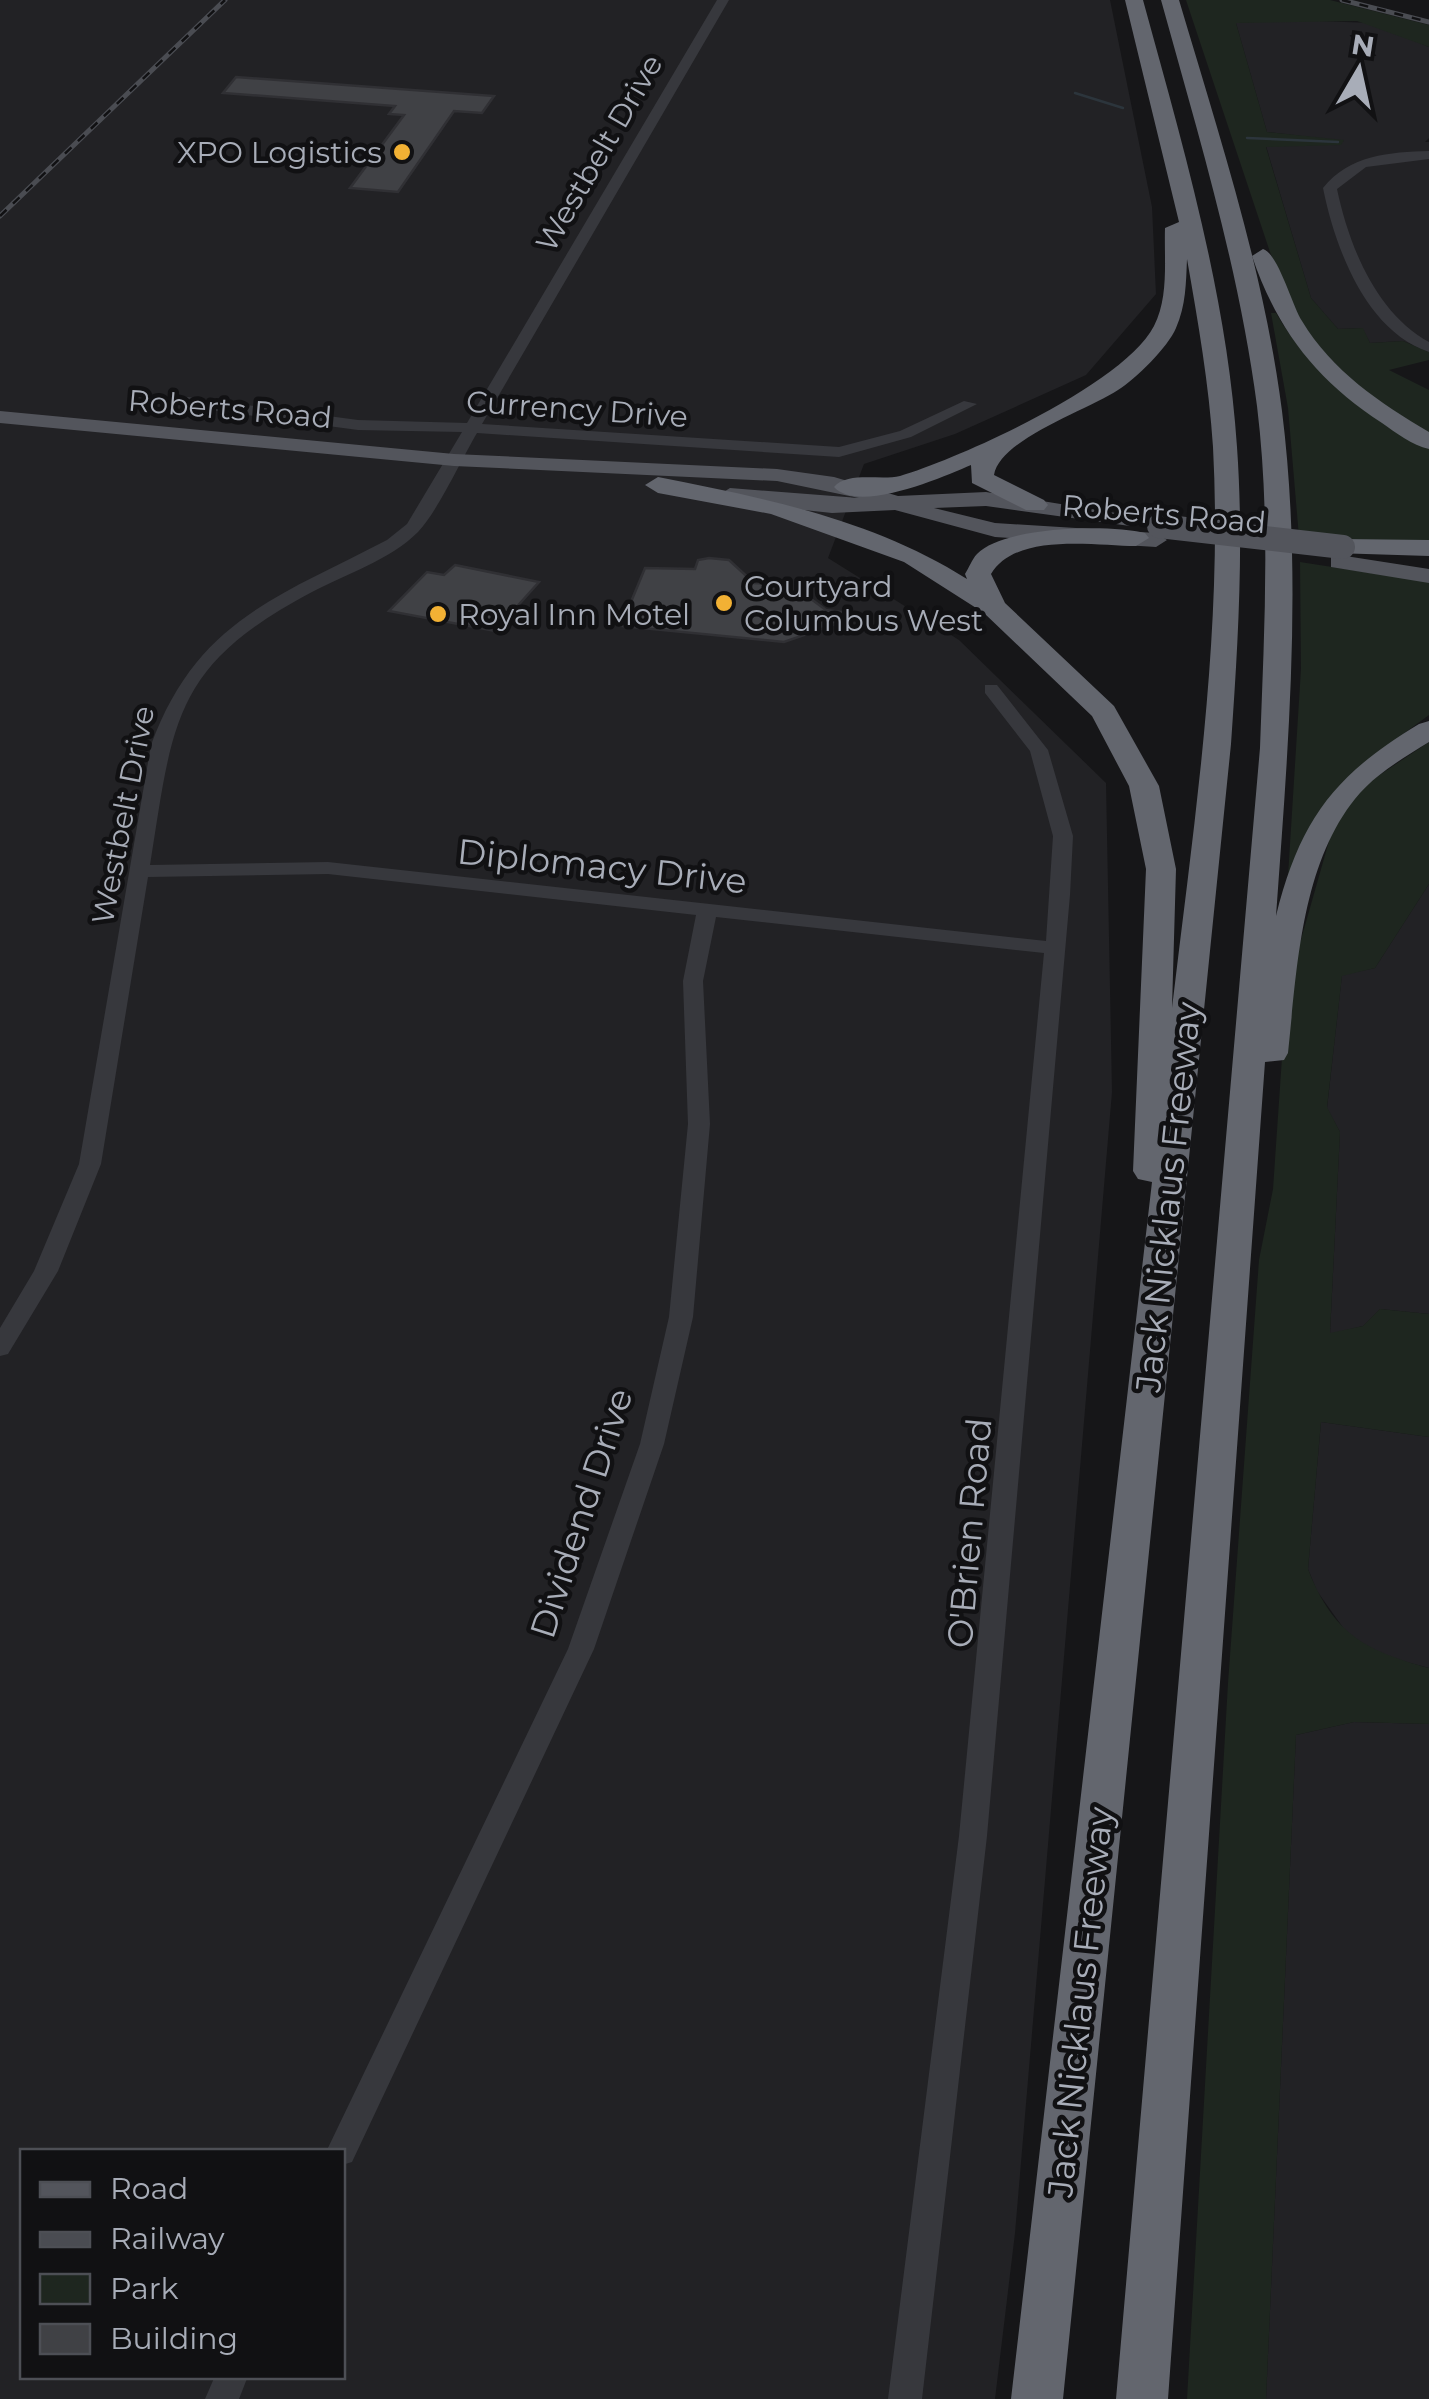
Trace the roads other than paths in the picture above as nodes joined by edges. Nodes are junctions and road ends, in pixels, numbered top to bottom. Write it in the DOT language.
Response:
graph roads {
  1 [pos="723,0"];
  2 [pos="1134,0"];
  3 [pos="1170,0"];
  4 [pos="1200,104"];
  5 [pos="1429,155"];
  6 [pos="1176,167"];
  7 [pos="1429,348"];
  8 [pos="173,400"];
  9 [pos="969,404"];
  10 [pos="0,416"];
  11 [pos="472,429"];
  12 [pos="1003,442"];
  13 [pos="1429,442"];
  14 [pos="454,460"];
  15 [pos="658,485"];
  16 [pos="848,487"];
  17 [pos="896,503"];
  18 [pos="1036,504"];
  19 [pos="1150,535"];
  20 [pos="1429,552"];
  21 [pos="1341,555"];
  22 [pos="1429,576"];
  23 [pos="994,607"];
  24 [pos="991,689"];
  25 [pos="1429,730"];
  26 [pos="141,871"];
  27 [pos="706,911"];
  28 [pos="1055,948"];
  29 [pos="1231,1264"];
  30 [pos="0,1348"];
  31 [pos="1146,1402"];
  32 [pos="343,2149"];
  33 [pos="905,2399"];
  34 [pos="1038,2399"];
  35 [pos="1142,2399"];
  1 -- 11 [label="street, Westbelt Drive"];
  2 -- 6 [label="highway, Jack Nicklaus Freeway"];
  3 -- 4 [label="highway, Jack Nicklaus Freeway"];
  4 -- 13 [label="highway"];
  4 -- 29 [label="highway, Jack Nicklaus Freeway"];
  5 -- 7 [label="street"];
  6 -- 12 [label="highway"];
  6 -- 31 [label="highway, Jack Nicklaus Freeway"];
  8 -- 11 [label="street, Currency Drive"];
  9 -- 11 [label="street, Currency Drive"];
  10 -- 14 [label="main road, Roberts Road"];
  11 -- 14 [label="street, Westbelt Drive"];
  12 -- 16 [label="highway"];
  12 -- 18 [label="highway"];
  14 -- 15 [label="main road, Roberts Road"];
  14 -- 16 [label="main road, Roberts Road"];
  14 -- 26 [label="street, Westbelt Drive"];
  15 -- 17 [label="main road, Roberts Road"];
  15 -- 23 [label="highway"];
  16 -- 17 [label="main road, Roberts Road"];
  17 -- 18 [label="main road, Roberts Road"];
  17 -- 19 [label="main road, Roberts Road"];
  18 -- 19 [label="main road, Roberts Road"];
  19 -- 21 [label="main road, Roberts Road"];
  19 -- 23 [label="highway"];
  20 -- 21 [label="highway"];
  21 -- 22 [label="main road, Roberts Road"];
  23 -- 31 [label="highway"];
  24 -- 28 [label="street, O'Brien Road"];
  25 -- 29 [label="highway"];
  26 -- 27 [label="street, Diplomacy Drive"];
  26 -- 30 [label="street, Westbelt Drive"];
  27 -- 28 [label="street, Diplomacy Drive"];
  27 -- 32 [label="street, Dividend Drive"];
  28 -- 33 [label="street, O'Brien Road"];
  29 -- 35 [label="highway, Jack Nicklaus Freeway"];
  31 -- 34 [label="highway, Jack Nicklaus Freeway"];
}
